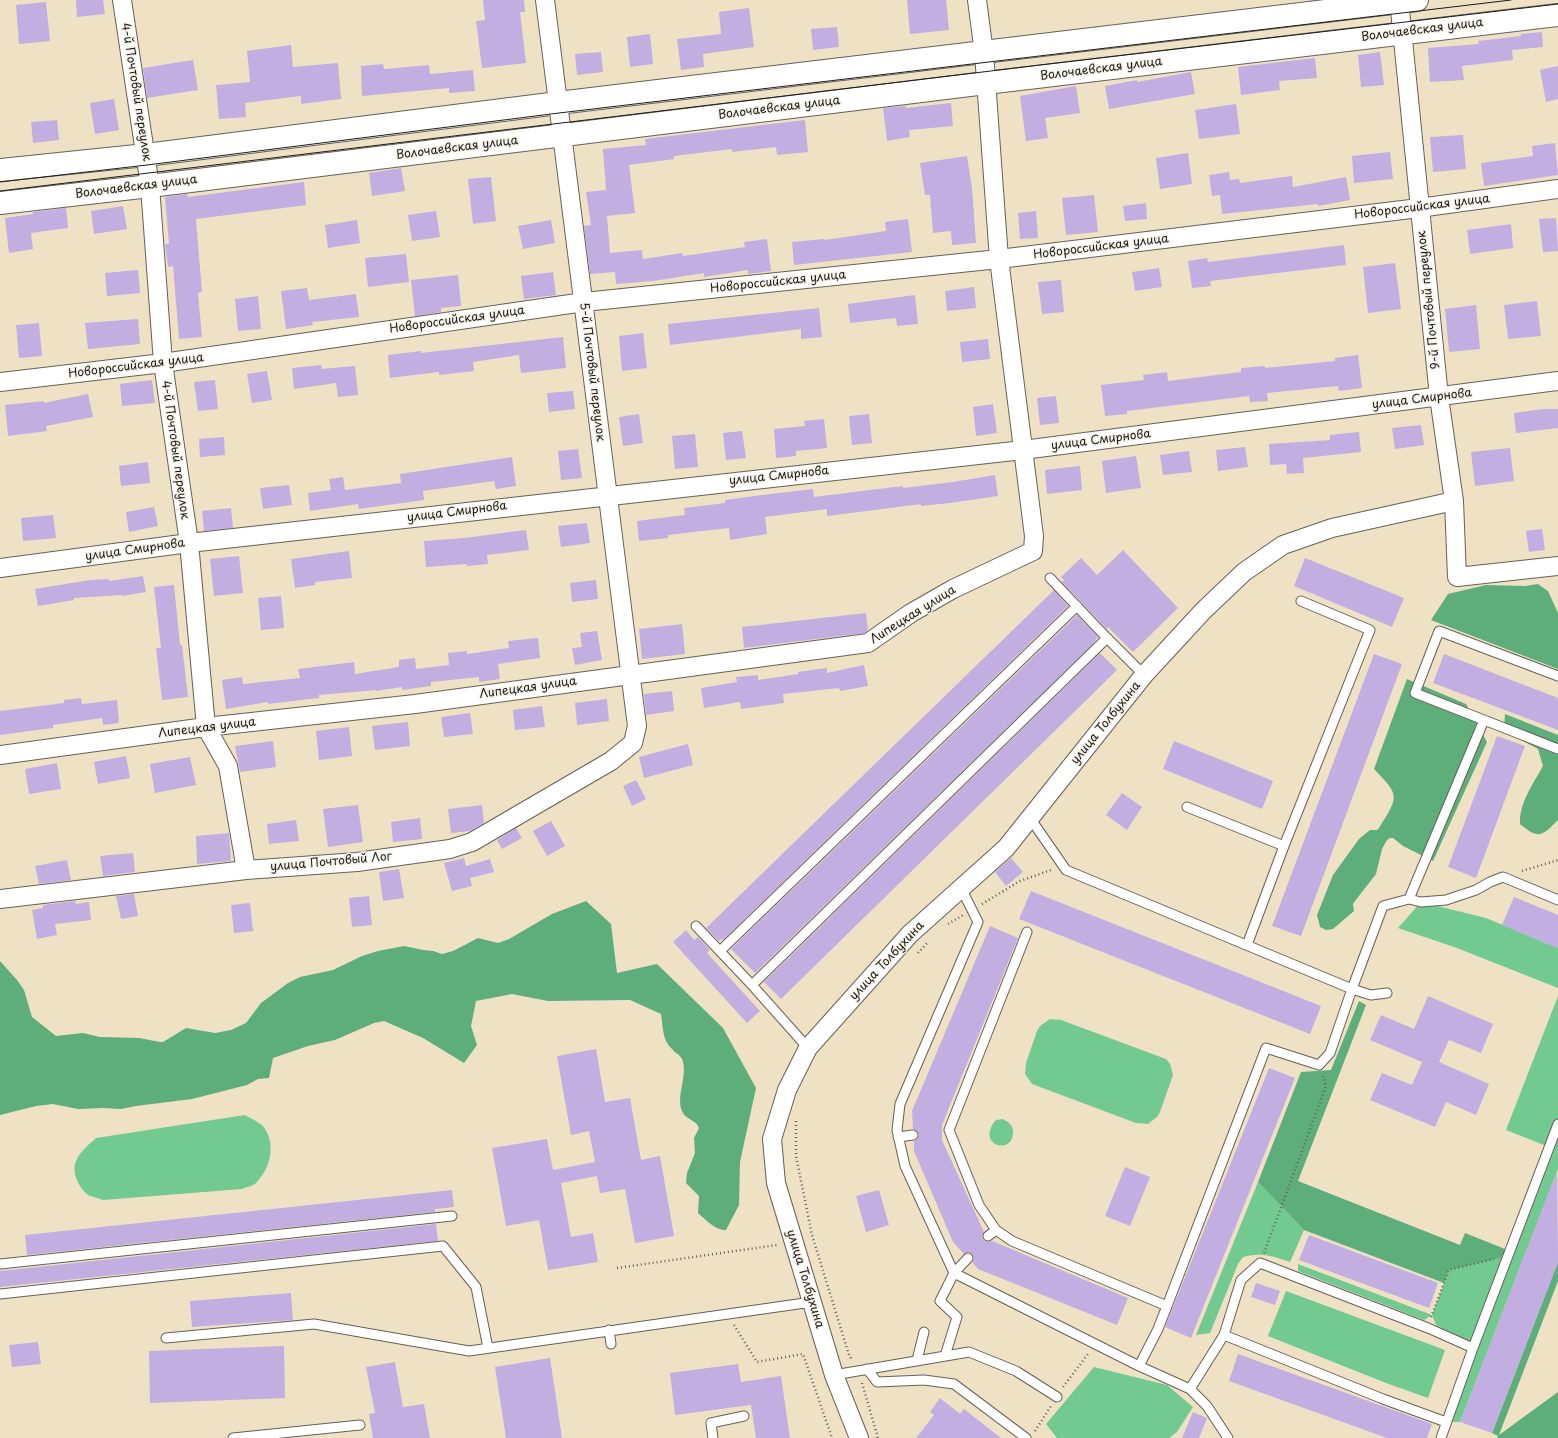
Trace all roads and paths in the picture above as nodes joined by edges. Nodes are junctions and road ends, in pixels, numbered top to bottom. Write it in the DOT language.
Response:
graph roads {
  1 [pos="122,0"];
  2 [pos="545,0"];
  3 [pos="977,0"];
  4 [pos="1405,1"];
  5 [pos="1558,15"];
  6 [pos="1402,33"];
  7 [pos="984,53"];
  8 [pos="986,83"];
  9 [pos="558,103"];
  10 [pos="562,134"];
  11 [pos="146,155"];
  12 [pos="0,170"];
  13 [pos="150,186"];
  14 [pos="1558,190"];
  15 [pos="0,203"];
  16 [pos="1419,208"];
  17 [pos="999,259"];
  18 [pos="584,302"];
  19 [pos="163,363"];
  20 [pos="1558,381"];
  21 [pos="0,382"];
  22 [pos="1439,397"];
  23 [pos="1023,450"];
  24 [pos="607,495"];
  25 [pos="1454,501"];
  26 [pos="189,543"];
  27 [pos="1558,566"];
  28 [pos="0,568"];
  29 [pos="1050,578"];
  30 [pos="1301,601"];
  31 [pos="1077,606"];
  32 [pos="1107,638"];
  33 [pos="630,674"];
  34 [pos="1144,675"];
  35 [pos="1558,676"];
  36 [pos="1484,720"];
  37 [pos="206,727"];
  38 [pos="633,743"];
  39 [pos="1558,749"];
  40 [pos="0,755"];
  41 [pos="1187,807"];
  42 [pos="1030,818"];
  43 [pos="1284,846"];
  44 [pos="1558,860"];
  45 [pos="1063,865"];
  46 [pos="246,870"];
  47 [pos="1504,877"];
  48 [pos="961,888"];
  49 [pos="0,899"];
  50 [pos="1409,899"];
  51 [pos="1558,900"];
  52 [pos="972,910"];
  53 [pos="696,926"];
  54 [pos="943,927"];
  55 [pos="1026,932"];
  56 [pos="933,937"];
  57 [pos="1247,945"];
  58 [pos="720,951"];
  59 [pos="917,953"];
  60 [pos="752,985"];
  61 [pos="1352,989"];
  62 [pos="1387,993"];
  63 [pos="808,1048"];
  64 [pos="1319,1065"];
  65 [pos="797,1117"];
  66 [pos="1558,1124"];
  67 [pos="914,1135"];
  68 [pos="898,1137"];
  69 [pos="452,1216"];
  70 [pos="996,1230"];
  71 [pos="812,1235"];
  72 [pos="988,1236"];
  73 [pos="794,1242"];
  74 [pos="1508,1256"];
  75 [pos="968,1258"];
  76 [pos="1260,1263"];
  77 [pos="0,1264"];
  78 [pos="618,1268"];
  79 [pos="954,1273"];
  80 [pos="0,1294"];
  81 [pos="812,1302"];
  82 [pos="1167,1306"];
  83 [pos="734,1325"];
  84 [pos="1428,1328"];
  85 [pos="609,1330"];
  86 [pos="924,1332"];
  87 [pos="1224,1334"];
  88 [pos="166,1338"];
  89 [pos="611,1344"];
  90 [pos="488,1348"];
  91 [pos="1473,1348"];
  92 [pos="945,1356"];
  93 [pos="917,1360"];
  94 [pos="1139,1366"];
  95 [pos="862,1370"];
  96 [pos="834,1375"];
  97 [pos="1190,1389"];
  98 [pos="1057,1397"];
  99 [pos="744,1416"];
  100 [pos="1446,1422"];
  101 [pos="360,1425"];
  102 [pos="233,1438"];
  103 [pos="713,1438"];
  104 [pos="832,1438"];
  105 [pos="859,1438"];
  106 [pos="878,1438"];
  107 [pos="1026,1438"];
  108 [pos="1228,1438"];
  109 [pos="1441,1438"];
  1 -- 11 [label="street, 4-й Почтовый переулок"];
  2 -- 9 [label="street, 5-й Почтовый переулок"];
  3 -- 7 [label="street"];
  4 -- 6 [label="street, 9-й Почтовый переулок"];
  4 -- 7 [label="main road"];
  5 -- 6 [label="main road, Волочаевская улица"];
  6 -- 8 [label="main road, Волочаевская улица"];
  6 -- 16 [label="street, 9-й Почтовый переулок"];
  7 -- 8 [label="street"];
  7 -- 9 [label="main road"];
  8 -- 10 [label="main road, Волочаевская улица"];
  8 -- 17 [label="street"];
  9 -- 10 [label="street, 5-й Почтовый переулок"];
  9 -- 11 [label="main road"];
  10 -- 13 [label="main road, Волочаевская улица"];
  10 -- 18 [label="street, 5-й Почтовый переулок"];
  11 -- 12 [label="main road"];
  11 -- 13 [label="street, 4-й Почтовый переулок"];
  13 -- 15 [label="main road, Волочаевская улица"];
  13 -- 19 [label="street, 4-й Почтовый переулок"];
  14 -- 16 [label="street, Новороссийская улица"];
  16 -- 17 [label="street, Новороссийская улица"];
  16 -- 22 [label="street, 9-й Почтовый переулок"];
  17 -- 18 [label="street, Новороссийская улица"];
  17 -- 23 [label="street"];
  18 -- 19 [label="street, Новороссийская улица"];
  18 -- 24 [label="street, 5-й Почтовый переулок"];
  19 -- 21 [label="street, Новороссийская улица"];
  19 -- 26 [label="street, 4-й Почтовый переулок"];
  20 -- 22 [label="street, улица Смирнова"];
  22 -- 23 [label="street, улица Смирнова"];
  22 -- 25 [label="street, 9-й Почтовый переулок"];
  23 -- 24 [label="street, улица Смирнова"];
  23 -- 33 [label="street, Липецкая улица"];
  24 -- 26 [label="street, улица Смирнова"];
  24 -- 33 [label="street, 5-й Почтовый переулок"];
  25 -- 27 [label="street, 9-й Почтовый переулок"];
  25 -- 34 [label="street, улица Толбухина"];
  26 -- 28 [label="street, улица Смирнова"];
  26 -- 37 [label="street, 4-й Почтовый переулок"];
  29 -- 31 [label="lane"];
  30 -- 43 [label="lane"];
  31 -- 32 [label="lane"];
  31 -- 58 [label="lane"];
  32 -- 34 [label="lane"];
  32 -- 60 [label="lane"];
  33 -- 37 [label="street, Липецкая улица"];
  33 -- 38 [label="street, 5-й Почтовый переулок"];
  34 -- 42 [label="street, улица Толбухина"];
  35 -- 36 [label="lane"];
  36 -- 39 [label="lane"];
  36 -- 50 [label="lane"];
  37 -- 40 [label="street, Липецкая улица"];
  37 -- 46 [label="street, 4-й Почтовый переулок"];
  38 -- 46 [label="street, улица Почтовый Лог"];
  41 -- 43 [label="lane"];
  42 -- 45 [label="lane"];
  42 -- 48 [label="street, улица Толбухина"];
  43 -- 57 [label="lane"];
  44 -- 47 [label="path"];
  45 -- 52 [label="path"];
  45 -- 57 [label="lane"];
  46 -- 49 [label="street, улица Почтовый Лог"];
  47 -- 50 [label="lane"];
  47 -- 51 [label="lane"];
  48 -- 52 [label="lane"];
  48 -- 63 [label="street, улица Толбухина"];
  50 -- 61 [label="lane"];
  52 -- 54 [label="path"];
  52 -- 68 [label="lane"];
  53 -- 58 [label="lane"];
  55 -- 70 [label="lane"];
  56 -- 59 [label="path"];
  57 -- 61 [label="lane"];
  58 -- 60 [label="lane"];
  60 -- 63 [label="lane"];
  61 -- 62 [label="lane"];
  61 -- 64 [label="lane"];
  63 -- 73 [label="street, улица Толбухина"];
  64 -- 76 [label="path"];
  64 -- 82 [label="lane"];
  65 -- 71 [label="path"];
  66 -- 74 [label="lane"];
  67 -- 68 [label="lane"];
  68 -- 79 [label="lane"];
  69 -- 77 [label="lane"];
  70 -- 72 [label="lane"];
  70 -- 82 [label="lane"];
  71 -- 73 [label="path"];
  71 -- 95 [label="path"];
  73 -- 78 [label="path"];
  73 -- 81 [label="street, улица Толбухина"];
  74 -- 84 [label="path"];
  74 -- 91 [label="lane"];
  75 -- 79 [label="lane"];
  76 -- 84 [label="lane"];
  76 -- 87 [label="lane"];
  79 -- 92 [label="lane"];
  79 -- 94 [label="lane"];
  80 -- 90 [label="lane"];
  81 -- 85 [label="lane"];
  81 -- 96 [label="street, улица Толбухина"];
  82 -- 94 [label="lane"];
  83 -- 104 [label="path"];
  84 -- 91 [label="lane"];
  85 -- 89 [label="lane"];
  85 -- 90 [label="lane"];
  86 -- 93 [label="lane"];
  87 -- 97 [label="lane"];
  87 -- 100 [label="lane"];
  88 -- 90 [label="lane"];
  91 -- 100 [label="lane"];
  92 -- 93 [label="lane"];
  92 -- 98 [label="lane"];
  93 -- 95 [label="lane"];
  94 -- 97 [label="lane"];
  95 -- 96 [label="lane"];
  95 -- 106 [label="path"];
  95 -- 107 [label="lane"];
  96 -- 105 [label="street, улица Толбухина"];
  97 -- 108 [label="lane"];
  99 -- 103 [label="lane"];
  100 -- 109 [label="lane"];
  101 -- 102 [label="lane"];
}
